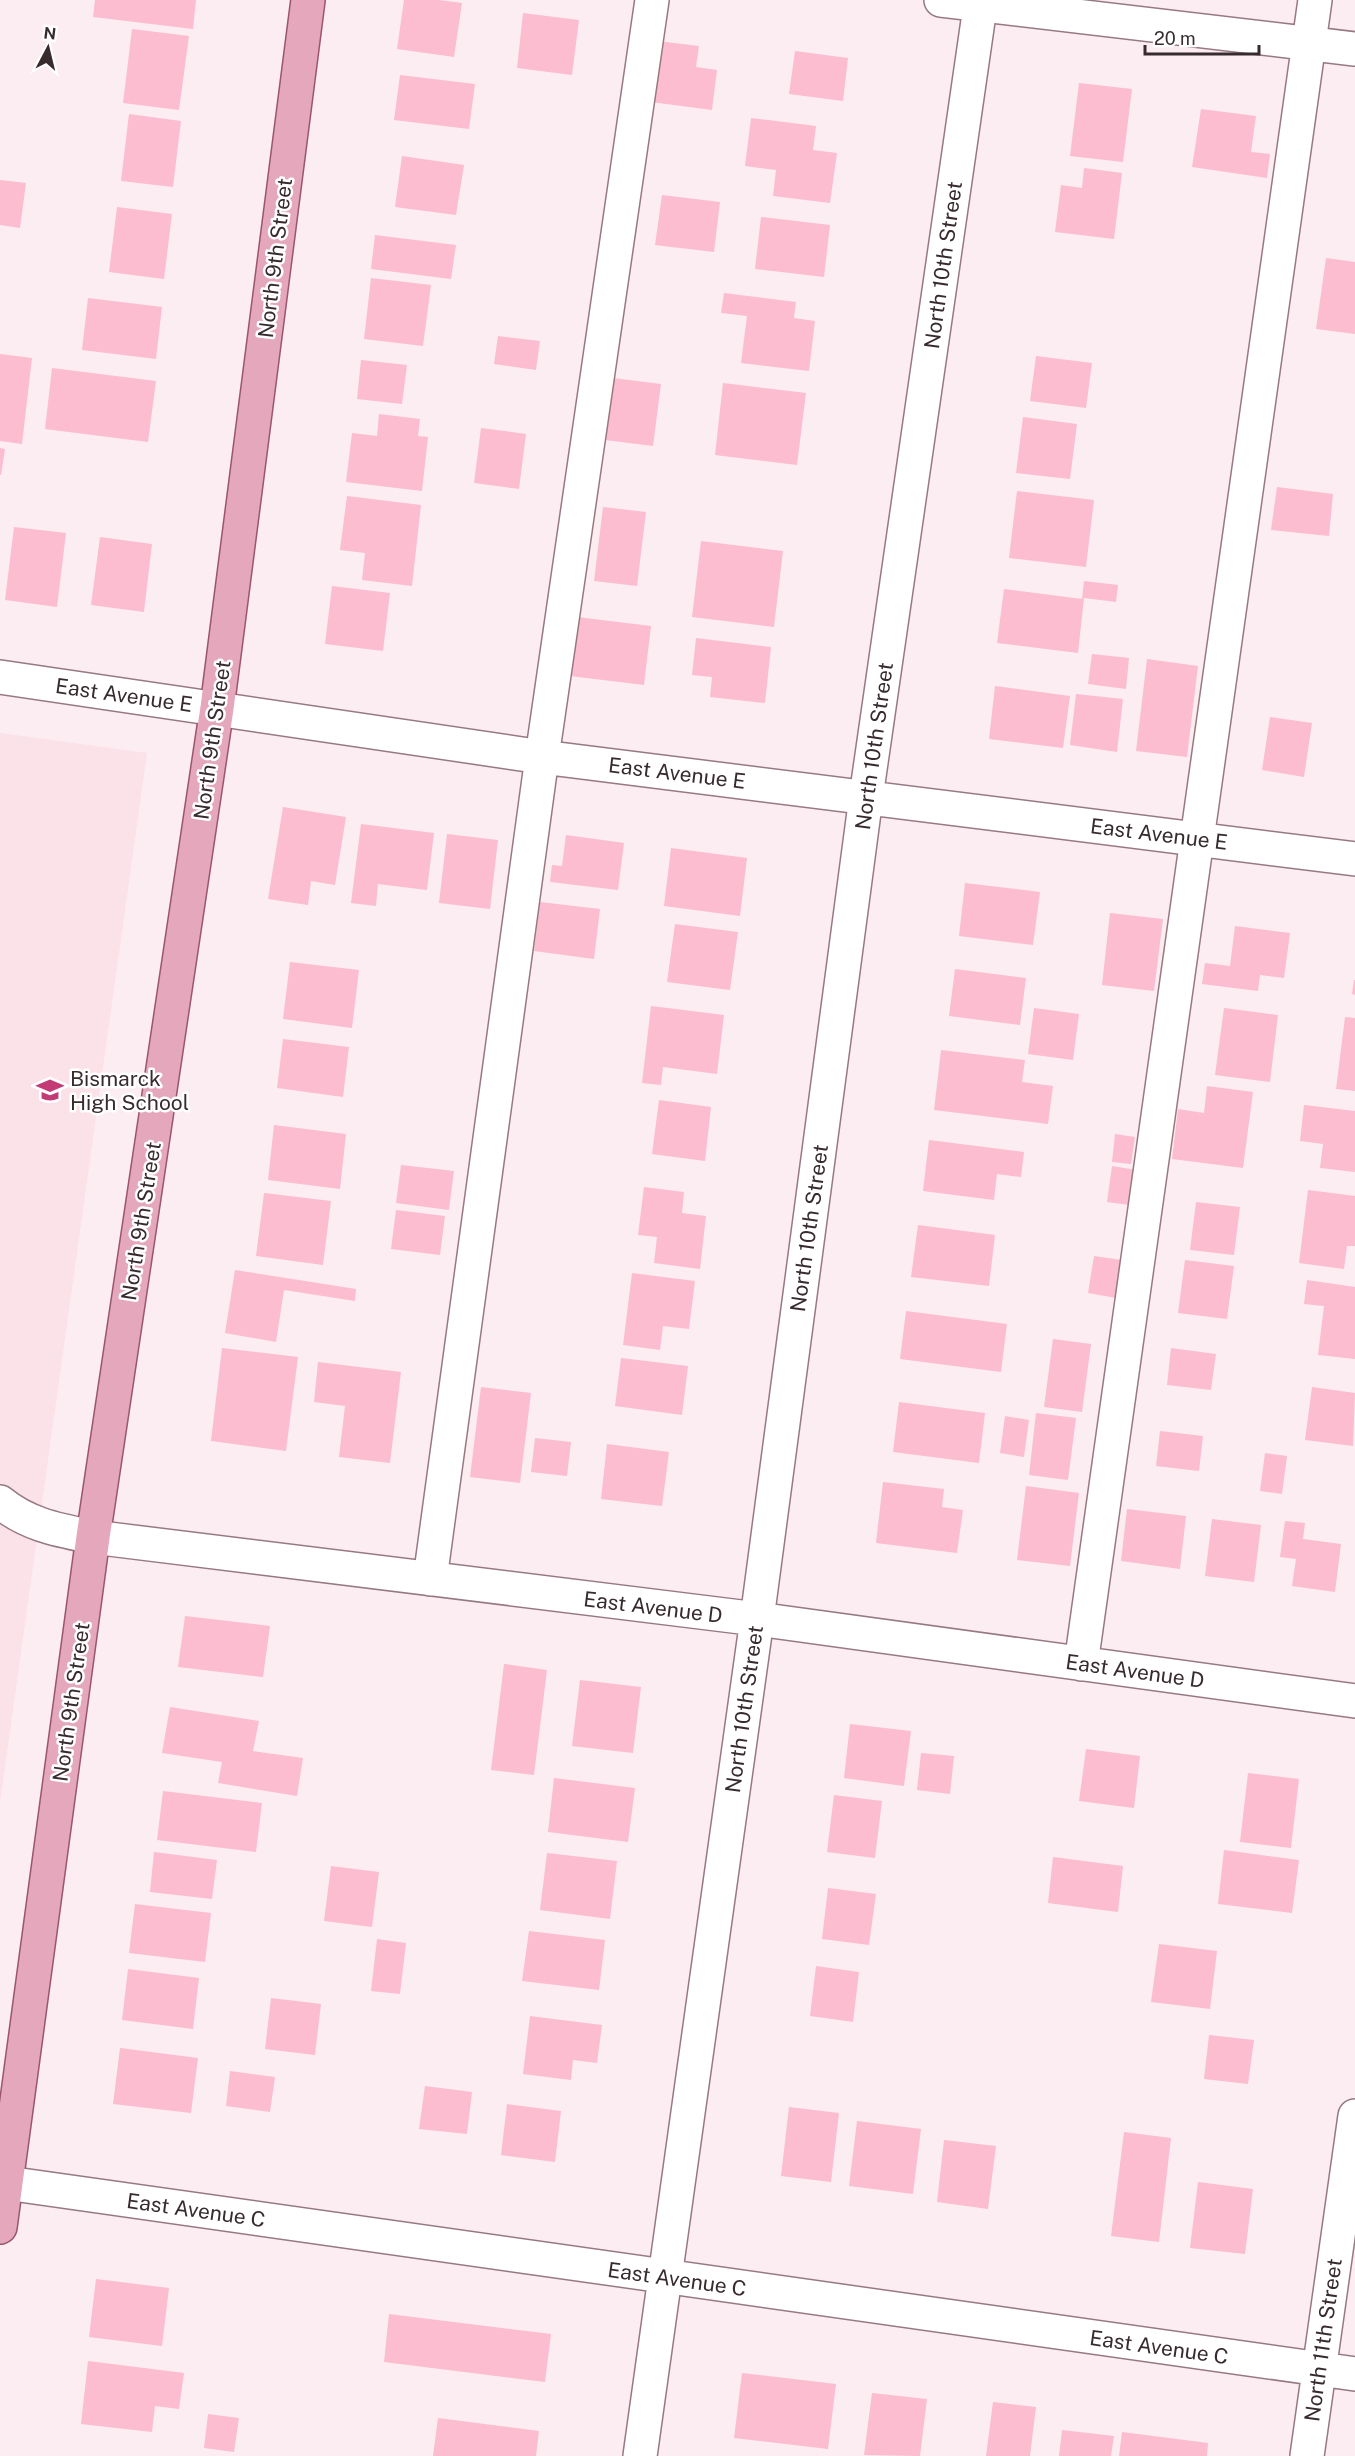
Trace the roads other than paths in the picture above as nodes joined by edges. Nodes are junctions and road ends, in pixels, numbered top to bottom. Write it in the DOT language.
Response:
graph roads {
  1 [pos="308,0"];
  2 [pos="652,0"];
  3 [pos="941,0"];
  4 [pos="1315,0"];
  5 [pos="980,3"];
  6 [pos="1310,43"];
  7 [pos="1355,50"];
  8 [pos="0,677"];
  9 [pos="217,708"];
  10 [pos="542,757"];
  11 [pos="866,797"];
  12 [pos="1197,838"];
  13 [pos="1355,860"];
  14 [pos="0,1502"];
  15 [pos="93,1537"];
  16 [pos="430,1579"];
  17 [pos="756,1619"];
  18 [pos="1081,1664"];
  19 [pos="1355,1701"];
  20 [pos="1355,2116"];
  21 [pos="3,2182"];
  22 [pos="0,2227"];
  23 [pos="665,2277"];
  24 [pos="1319,2369"];
  25 [pos="1355,2374"];
  26 [pos="640,2456"];
  27 [pos="1307,2456"];
  1 -- 9 [label="main road, North 9th Street"];
  2 -- 10 [label="street"];
  3 -- 5 [label="street"];
  4 -- 6 [label="street"];
  5 -- 6 [label="street"];
  5 -- 11 [label="street, North 10th Street"];
  6 -- 7 [label="street"];
  6 -- 12 [label="street"];
  8 -- 9 [label="street, East Avenue E"];
  9 -- 10 [label="street, East Avenue E"];
  9 -- 15 [label="main road, North 9th Street"];
  10 -- 11 [label="street, East Avenue E"];
  10 -- 16 [label="street"];
  11 -- 12 [label="street, East Avenue E"];
  11 -- 17 [label="street, North 10th Street"];
  12 -- 13 [label="street, East Avenue E"];
  12 -- 18 [label="street"];
  14 -- 15 [label="street, East Avenue D"];
  15 -- 16 [label="street, East Avenue D"];
  15 -- 21 [label="main road, North 9th Street"];
  16 -- 17 [label="street, East Avenue D"];
  17 -- 18 [label="street, East Avenue D"];
  17 -- 23 [label="street, North 10th Street"];
  18 -- 19 [label="street, East Avenue D"];
  20 -- 24 [label="street, North 11th Street"];
  21 -- 22 [label="main road, North 9th Street"];
  21 -- 23 [label="street, East Avenue C"];
  23 -- 24 [label="street, East Avenue C"];
  23 -- 26 [label="street, North 10th Street"];
  24 -- 25 [label="street, East Avenue C"];
  24 -- 27 [label="street, North 11th Street"];
}
